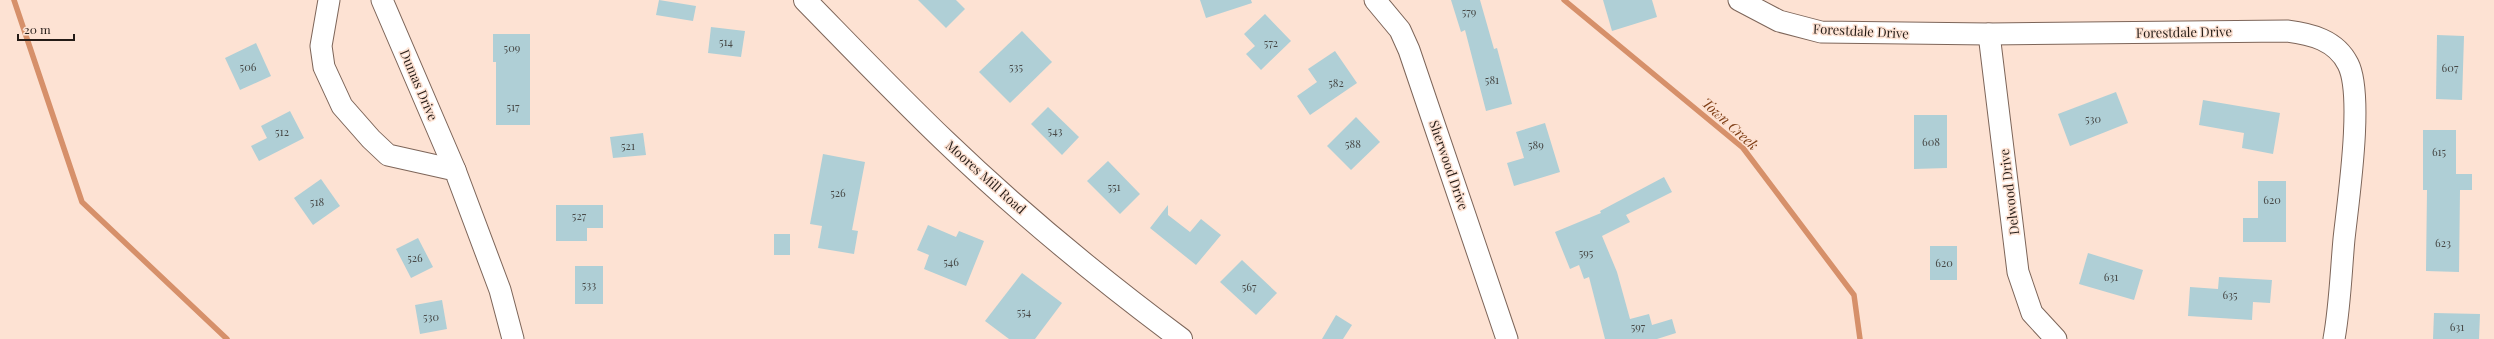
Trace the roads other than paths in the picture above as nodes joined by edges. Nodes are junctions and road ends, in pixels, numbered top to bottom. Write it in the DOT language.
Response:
graph roads {
  1 [pos="329,0"];
  2 [pos="382,0"];
  3 [pos="805,0"];
  4 [pos="1375,0"];
  5 [pos="1739,0"];
  6 [pos="1990,34"];
  7 [pos="455,170"];
  8 [pos="513,339"];
  9 [pos="1181,339"];
  10 [pos="1507,339"];
  11 [pos="2056,339"];
  12 [pos="2334,339"];
  1 -- 7 [label="street"];
  2 -- 7 [label="street, Dumas Drive"];
  3 -- 9 [label="street, Moores Mill Road"];
  4 -- 10 [label="street, Sherwood Drive"];
  5 -- 6 [label="street, Forestdale Drive"];
  6 -- 11 [label="street, Delwood Drive"];
  6 -- 12 [label="street, Forestdale Drive"];
  7 -- 8 [label="street, Dumas Drive"];
}
